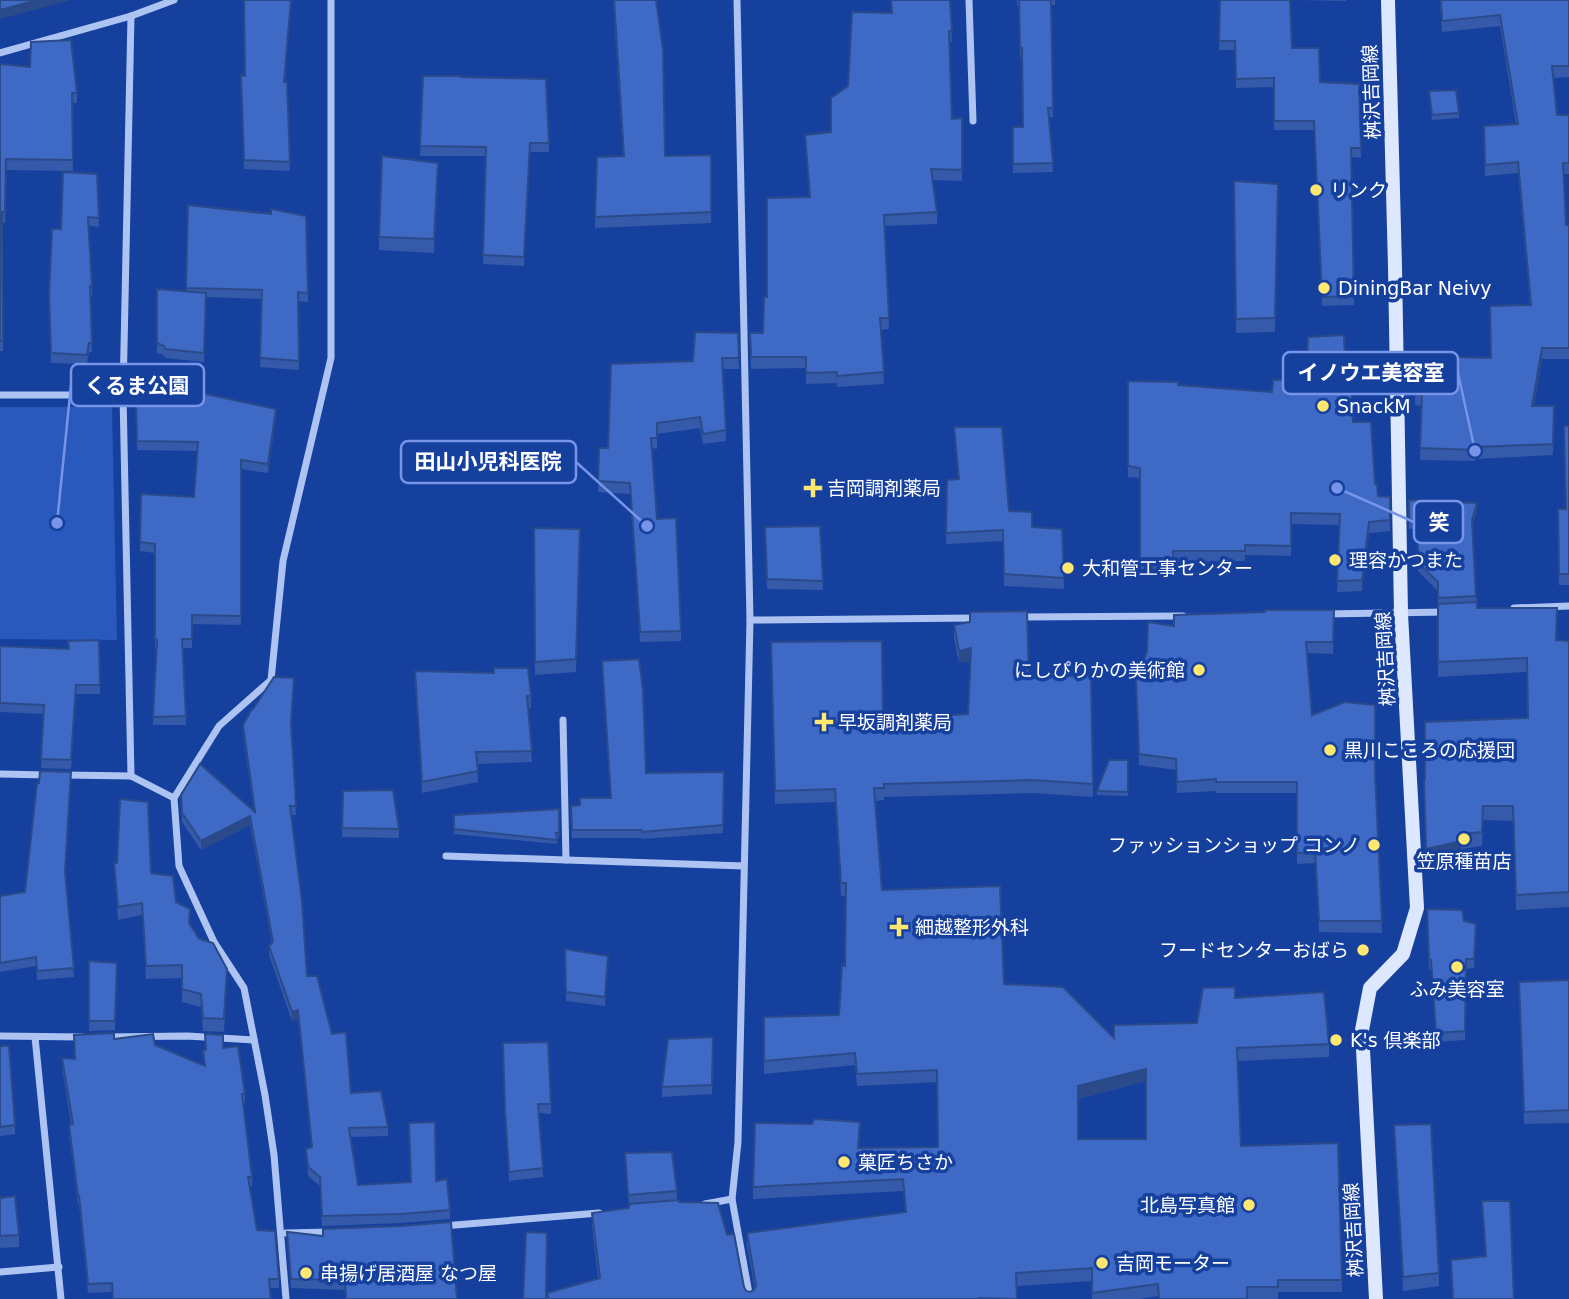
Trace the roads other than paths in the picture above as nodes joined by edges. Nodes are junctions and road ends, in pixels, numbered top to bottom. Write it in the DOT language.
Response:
graph roads {
  1 [pos="174,0"];
  2 [pos="331,0"];
  3 [pos="737,0"];
  4 [pos="969,0"];
  5 [pos="1388,0"];
  6 [pos="131,16"];
  7 [pos="0,53"];
  8 [pos="973,121"];
  9 [pos="0,395"];
  10 [pos="123,395"];
  11 [pos="1569,606"];
  12 [pos="1499,609"];
  13 [pos="1457,611"];
  14 [pos="1401,614"];
  15 [pos="1318,615"];
  16 [pos="1194,616"];
  17 [pos="1013,617"];
  18 [pos="986,618"];
  19 [pos="750,620"];
  20 [pos="563,720"];
  21 [pos="0,774"];
  22 [pos="131,776"];
  23 [pos="174,798"];
  24 [pos="446,856"];
  25 [pos="566,860"];
  26 [pos="744,866"];
  27 [pos="0,1036"];
  28 [pos="35,1037"];
  29 [pos="90,1037"];
  30 [pos="104,1037"];
  31 [pos="254,1040"];
  32 [pos="732,1199"];
  33 [pos="693,1205"];
  34 [pos="603,1213"];
  35 [pos="428,1227"];
  36 [pos="335,1232"];
  37 [pos="282,1233"];
  38 [pos="59,1267"];
  39 [pos="0,1272"];
  40 [pos="61,1299"];
  41 [pos="286,1299"];
  42 [pos="750,1299"];
  43 [pos="1376,1299"];
  1 -- 6 [label="street"];
  2 -- 23 [label="street"];
  3 -- 19 [label="street"];
  4 -- 8 [label="street"];
  5 -- 14 [label="main road, 桝沢吉岡線"];
  6 -- 7 [label="street"];
  6 -- 10 [label="street"];
  9 -- 10 [label="street"];
  10 -- 22 [label="street"];
  11 -- 12 [label="street"];
  13 -- 14 [label="street"];
  14 -- 15 [label="street"];
  14 -- 43 [label="main road, 桝沢吉岡線"];
  16 -- 17 [label="street"];
  18 -- 19 [label="street"];
  19 -- 26 [label="street"];
  20 -- 25 [label="street"];
  21 -- 22 [label="street"];
  22 -- 23 [label="street"];
  23 -- 31 [label="street"];
  24 -- 25 [label="street"];
  25 -- 26 [label="street"];
  26 -- 32 [label="street"];
  27 -- 28 [label="street"];
  28 -- 29 [label="street"];
  28 -- 38 [label="street"];
  30 -- 31 [label="street"];
  31 -- 37 [label="street"];
  32 -- 33 [label="street"];
  32 -- 42 [label="street"];
  34 -- 35 [label="street"];
  36 -- 37 [label="street"];
  37 -- 41 [label="street"];
  38 -- 39 [label="street"];
  38 -- 40 [label="street"];
}
